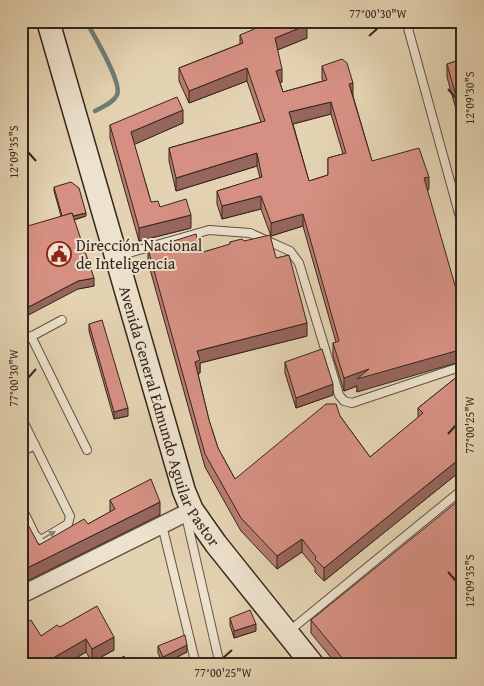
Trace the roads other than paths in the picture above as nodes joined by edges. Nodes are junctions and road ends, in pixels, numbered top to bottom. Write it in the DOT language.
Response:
graph roads {
  1 [pos="48,21"];
  2 [pos="406,21"];
  3 [pos="463,228"];
  4 [pos="116,256"];
  5 [pos="62,320"];
  6 [pos="31,336"];
  7 [pos="21,342"];
  8 [pos="463,366"];
  9 [pos="21,417"];
  10 [pos="35,445"];
  11 [pos="87,450"];
  12 [pos="21,452"];
  13 [pos="463,489"];
  14 [pos="21,506"];
  15 [pos="189,511"];
  16 [pos="162,525"];
  17 [pos="21,595"];
  18 [pos="288,633"];
  19 [pos="196,665"];
  20 [pos="220,665"];
  21 [pos="313,665"];
  1 -- 4 [label="street, Avenida General Edmundo Aguilar Pastor"];
  2 -- 3 [label="lane"];
  4 -- 8 [label="lane"];
  4 -- 15 [label="street, Avenida General Edmundo Aguilar Pastor"];
  5 -- 6 [label="lane"];
  6 -- 7 [label="lane"];
  6 -- 11 [label="lane"];
  9 -- 10 [label="lane"];
  10 -- 12 [label="lane"];
  14 -- 10 [label="lane, one-way"];
  13 -- 18 [label="lane"];
  15 -- 16 [label="street"];
  15 -- 18 [label="street, Avenida General Edmundo Aguilar Pastor"];
  15 -- 20 [label="lane"];
  16 -- 17 [label="street"];
  16 -- 19 [label="lane"];
  18 -- 21 [label="street, Avenida General Edmundo Aguilar Pastor"];
}
